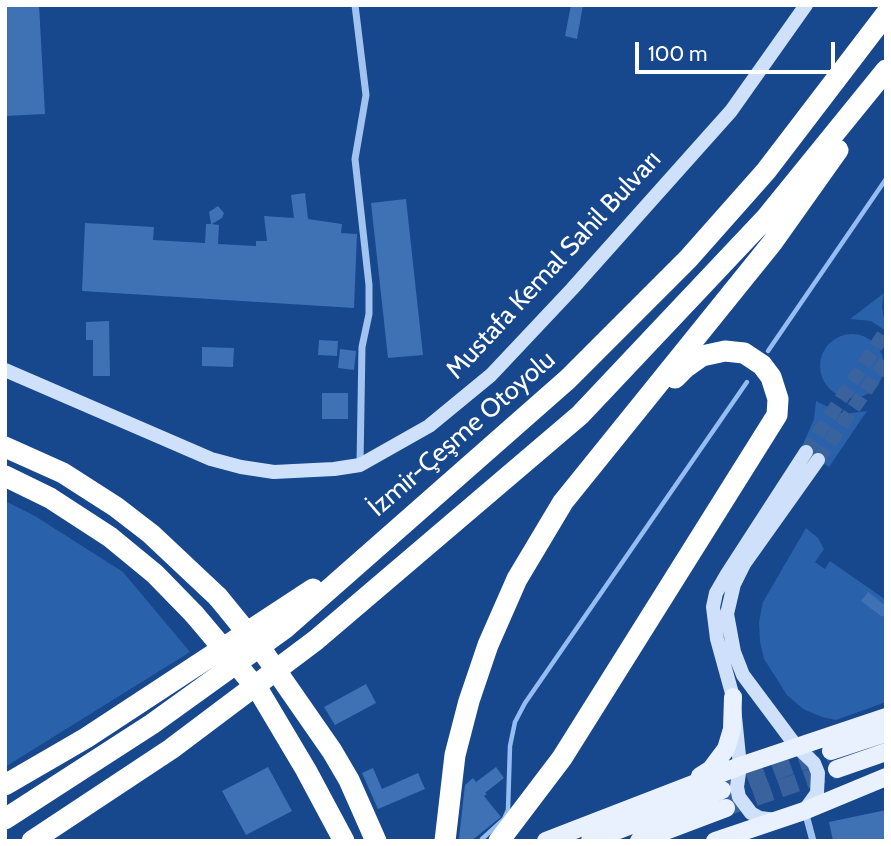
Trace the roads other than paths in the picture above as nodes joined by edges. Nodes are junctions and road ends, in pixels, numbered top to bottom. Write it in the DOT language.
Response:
graph roads {
  1 [pos="355,5"];
  2 [pos="806,5"];
  3 [pos="886,14"];
  4 [pos="886,71"];
  5 [pos="5,370"];
  6 [pos="5,447"];
  7 [pos="360,465"];
  8 [pos="5,476"];
  9 [pos="563,502"];
  10 [pos="379,545"];
  11 [pos="733,697"];
  12 [pos="886,717"];
  13 [pos="886,733"];
  14 [pos="796,746"];
  15 [pos="831,751"];
  16 [pos="886,752"];
  17 [pos="740,766"];
  18 [pos="837,769"];
  19 [pos="886,776"];
  20 [pos="5,785"];
  21 [pos="680,790"];
  22 [pos="804,811"];
  23 [pos="5,819"];
  24 [pos="777,820"];
  25 [pos="32,841"];
  26 [pos="344,841"];
  27 [pos="376,841"];
  28 [pos="445,841"];
  29 [pos="499,841"];
  30 [pos="546,841"];
  31 [pos="590,841"];
  32 [pos="639,841"];
  33 [pos="715,841"];
  34 [pos="813,841"];
  1 -- 7 [label="street"];
  2 -- 7 [label="main road, Mustafa Kemal Sahil Bulvarı"];
  3 -- 10 [label="highway, İzmir-Çeşme Otoyolu"];
  4 -- 9 [label="highway"];
  4 -- 25 [label="highway"];
  5 -- 7 [label="main road, Mustafa Kemal Sahil Bulvarı"];
  6 -- 27 [label="highway, bridge"];
  8 -- 26 [label="highway, bridge"];
  9 -- 28 [label="highway"];
  9 -- 29 [label="highway"];
  10 -- 20 [label="highway"];
  10 -- 23 [label="highway, İzmir-Çeşme Otoyolu"];
  11 -- 14 [label="main road"];
  11 -- 17 [label="main road"];
  11 -- 21 [label="main road"];
  12 -- 14 [label="main road"];
  13 -- 15 [label="main road"];
  14 -- 17 [label="main road"];
  14 -- 22 [label="main road"];
  16 -- 18 [label="main road"];
  17 -- 21 [label="main road"];
  17 -- 24 [label="main road"];
  19 -- 22 [label="main road"];
  21 -- 30 [label="main road"];
  22 -- 24 [label="main road"];
  22 -- 34 [label="street"];
  24 -- 33 [label="main road"];
  31 -- 32 [label="main road"];
}
